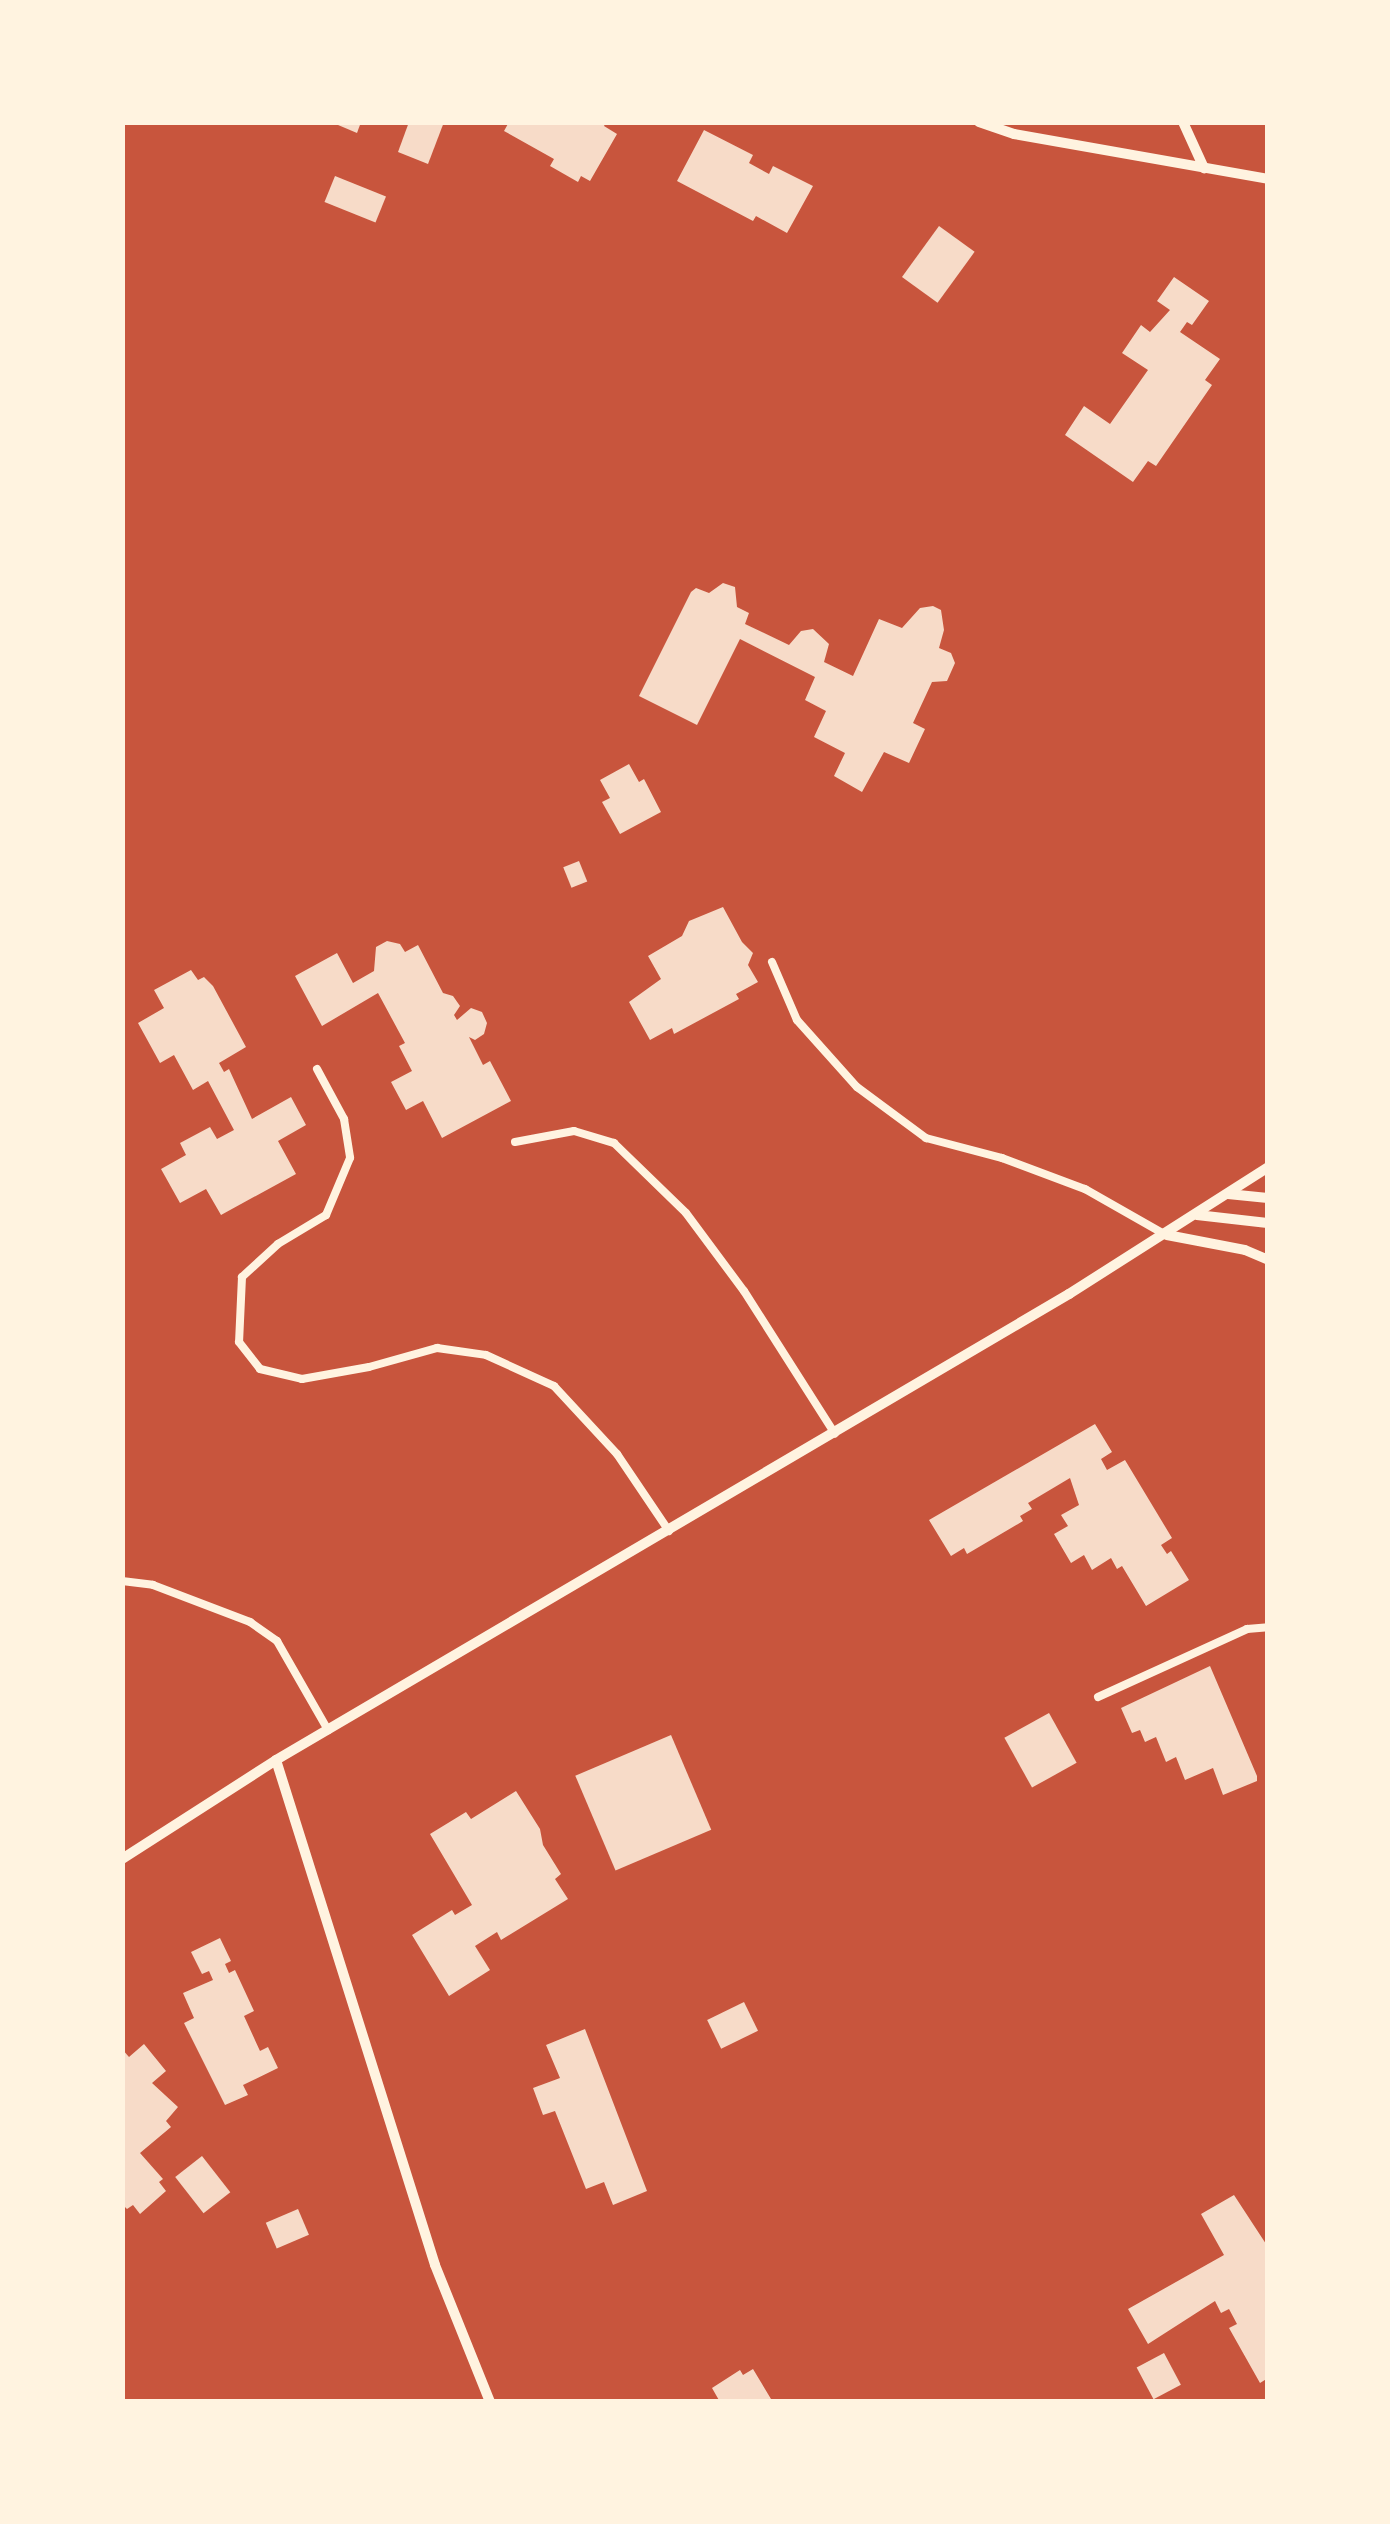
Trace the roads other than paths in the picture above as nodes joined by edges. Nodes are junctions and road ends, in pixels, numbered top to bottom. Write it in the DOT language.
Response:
graph roads {
  1 [pos="978,122"];
  2 [pos="1183,122"];
  3 [pos="1204,168"];
  4 [pos="1268,179"];
  5 [pos="772,962"];
  6 [pos="318,1068"];
  7 [pos="515,1142"];
  8 [pos="1268,1167"];
  9 [pos="1227,1194"];
  10 [pos="1268,1198"];
  11 [pos="1196,1215"];
  12 [pos="1268,1223"];
  13 [pos="1166,1234"];
  14 [pos="1268,1260"];
  15 [pos="835,1434"];
  16 [pos="668,1531"];
  17 [pos="122,1581"];
  18 [pos="1268,1627"];
  19 [pos="1098,1697"];
  20 [pos="328,1730"];
  21 [pos="276,1760"];
  22 [pos="122,1859"];
  23 [pos="490,2402"];
  1 -- 3 [label="street"];
  2 -- 3 [label="street"];
  3 -- 4 [label="street"];
  5 -- 13 [label="lane"];
  6 -- 16 [label="lane"];
  7 -- 15 [label="lane"];
  8 -- 9 [label="street"];
  9 -- 10 [label="street"];
  9 -- 11 [label="street"];
  11 -- 12 [label="street"];
  11 -- 13 [label="street"];
  13 -- 14 [label="street"];
  13 -- 15 [label="street"];
  15 -- 16 [label="street"];
  16 -- 20 [label="street"];
  17 -- 20 [label="lane"];
  18 -- 19 [label="lane"];
  20 -- 21 [label="street"];
  21 -- 22 [label="street"];
  21 -- 23 [label="street"];
}
